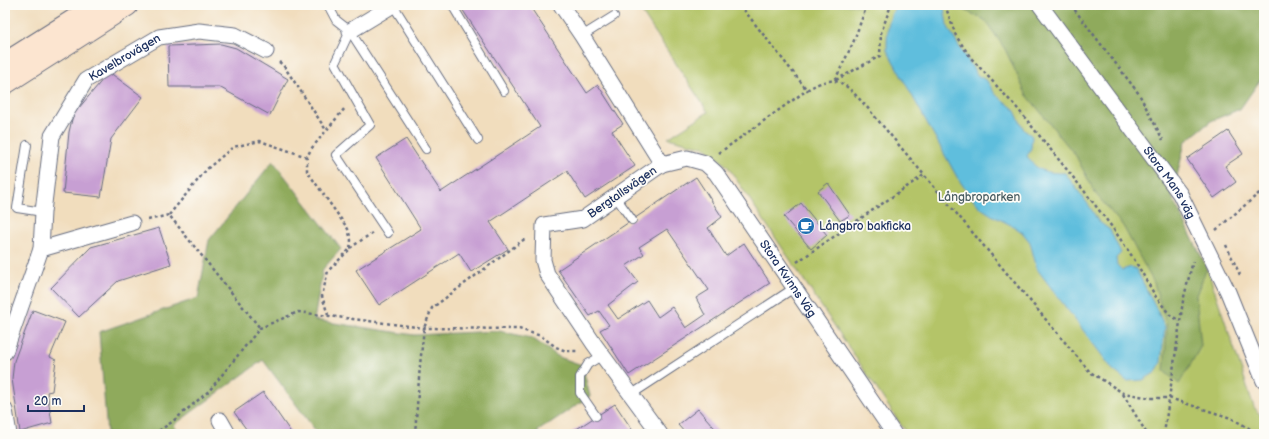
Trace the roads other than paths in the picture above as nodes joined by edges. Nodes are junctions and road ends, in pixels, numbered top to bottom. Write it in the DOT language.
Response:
graph roads {
  1 [pos="98,5"];
  2 [pos="127,5"];
  3 [pos="328,5"];
  4 [pos="393,5"];
  5 [pos="452,5"];
  6 [pos="561,5"];
  7 [pos="1040,5"];
  8 [pos="614,16"];
  9 [pos="350,30"];
  10 [pos="582,36"];
  11 [pos="266,51"];
  12 [pos="5,64"];
  13 [pos="5,83"];
  14 [pos="504,91"];
  15 [pos="478,140"];
  16 [pos="27,145"];
  17 [pos="426,149"];
  18 [pos="662,164"];
  19 [pos="615,196"];
  20 [pos="43,212"];
  21 [pos="632,220"];
  22 [pos="132,223"];
  23 [pos="388,233"];
  24 [pos="41,249"];
  25 [pos="794,288"];
  26 [pos="598,350"];
  27 [pos="5,352"];
  28 [pos="1264,380"];
  29 [pos="632,394"];
  30 [pos="5,410"];
  31 [pos="596,416"];
  32 [pos="220,420"];
  33 [pos="9,434"];
  34 [pos="228,434"];
  35 [pos="660,434"];
  36 [pos="894,434"];
  1 -- 12 [label="main road"];
  2 -- 13 [label="main road"];
  3 -- 9 [label="lane"];
  4 -- 9 [label="street"];
  4 -- 15 [label="lane"];
  5 -- 14 [label="lane"];
  6 -- 10 [label="street, Bergtallsvägen"];
  7 -- 28 [label="street, Stora Mans väg"];
  8 -- 10 [label="lane"];
  9 -- 17 [label="lane"];
  9 -- 23 [label="lane"];
  10 -- 18 [label="street, Bergtallsvägen"];
  11 -- 20 [label="street, Kavelbrovägen"];
  16 -- 20 [label="lane"];
  18 -- 19 [label="street, Bergtallsvägen"];
  18 -- 25 [label="street, Stora Kvinns Väg"];
  19 -- 21 [label="lane"];
  19 -- 26 [label="street, Bergtallsvägen"];
  20 -- 24 [label="street, Kavelbrovägen"];
  22 -- 24 [label="street"];
  24 -- 27 [label="street, Kavelbrovägen"];
  25 -- 29 [label="lane"];
  25 -- 36 [label="street, Stora Kvinns Väg"];
  26 -- 29 [label="street"];
  26 -- 31 [label="lane"];
  29 -- 35 [label="street"];
  30 -- 33 [label="street"];
  32 -- 34 [label="street"];
}
